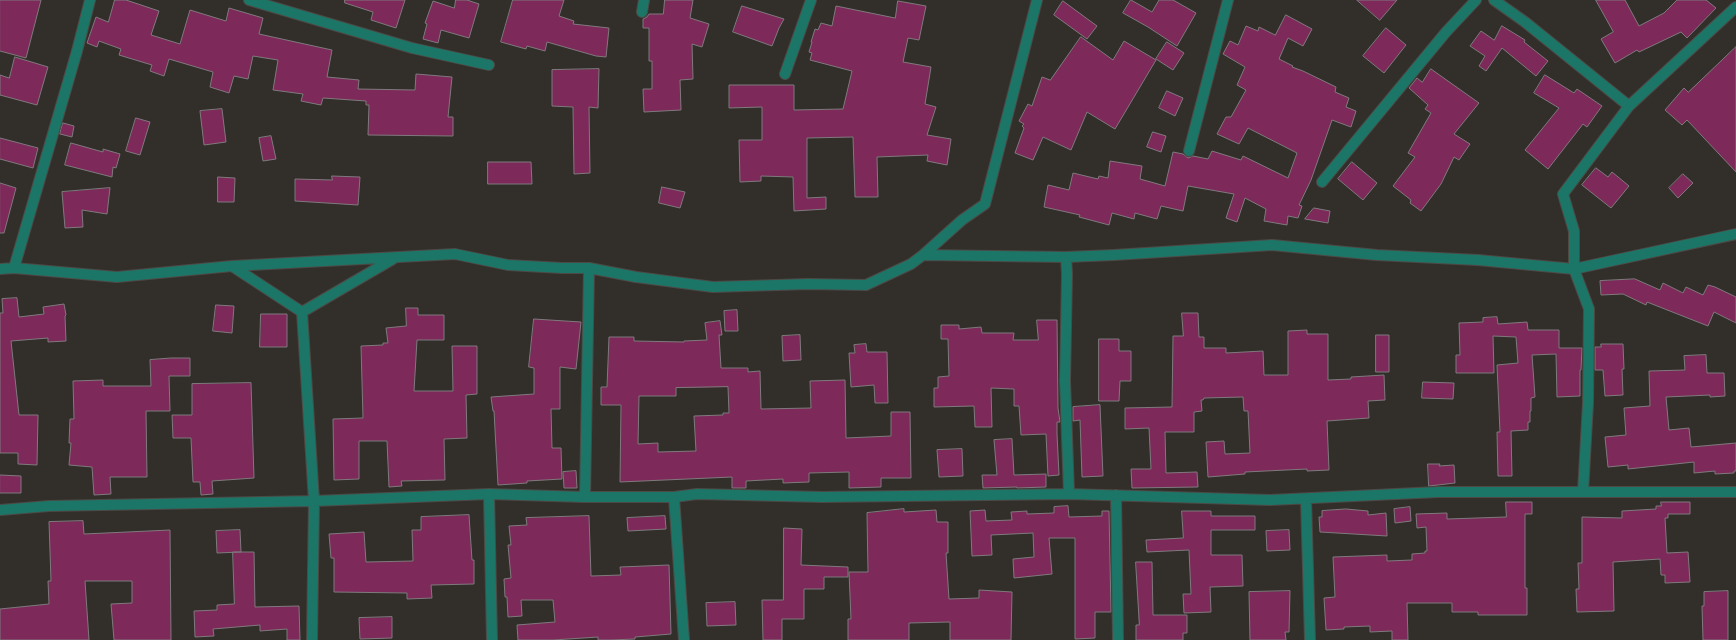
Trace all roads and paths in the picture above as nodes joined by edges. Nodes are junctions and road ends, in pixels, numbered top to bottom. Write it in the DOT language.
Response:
graph roads {
  1 [pos="90,0"];
  2 [pos="249,0"];
  3 [pos="644,0"];
  4 [pos="811,0"];
  5 [pos="1037,0"];
  6 [pos="1228,0"];
  7 [pos="1476,0"];
  8 [pos="1494,0"];
  9 [pos="1736,7"];
  10 [pos="642,12"];
  11 [pos="489,65"];
  12 [pos="785,74"];
  13 [pos="1629,106"];
  14 [pos="1189,151"];
  15 [pos="1322,182"];
  16 [pos="1736,234"];
  17 [pos="923,255"];
  18 [pos="396,257"];
  19 [pos="1066,257"];
  20 [pos="232,266"];
  21 [pos="14,268"];
  22 [pos="589,268"];
  23 [pos="0,269"];
  24 [pos="1574,269"];
  25 [pos="302,312"];
  26 [pos="1583,492"];
  27 [pos="1736,492"];
  28 [pos="488,494"];
  29 [pos="1069,494"];
  30 [pos="1116,495"];
  31 [pos="585,497"];
  32 [pos="674,497"];
  33 [pos="1306,499"];
  34 [pos="314,500"];
  35 [pos="0,510"];
  36 [pos="312,640"];
  37 [pos="492,640"];
  38 [pos="684,640"];
  39 [pos="1118,640"];
  40 [pos="1310,640"];
  1 -- 21 [label="street"];
  2 -- 11 [label="street"];
  3 -- 10 [label="street"];
  4 -- 12 [label="street"];
  5 -- 17 [label="street"];
  6 -- 14 [label="street"];
  7 -- 15 [label="street"];
  8 -- 13 [label="street"];
  9 -- 13 [label="street"];
  13 -- 24 [label="street"];
  16 -- 24 [label="street"];
  17 -- 19 [label="street"];
  17 -- 22 [label="street"];
  18 -- 20 [label="street"];
  18 -- 22 [label="street"];
  18 -- 25 [label="street"];
  19 -- 24 [label="street"];
  19 -- 29 [label="street"];
  20 -- 21 [label="street"];
  20 -- 25 [label="street"];
  21 -- 23 [label="street"];
  22 -- 31 [label="street"];
  24 -- 26 [label="street"];
  25 -- 34 [label="street"];
  26 -- 27 [label="street"];
  26 -- 33 [label="street"];
  28 -- 31 [label="street"];
  28 -- 34 [label="street"];
  28 -- 37 [label="street"];
  29 -- 30 [label="street"];
  29 -- 32 [label="street"];
  30 -- 33 [label="street"];
  30 -- 39 [label="street"];
  31 -- 32 [label="street"];
  32 -- 38 [label="street"];
  33 -- 40 [label="street"];
  34 -- 35 [label="street"];
  34 -- 36 [label="street"];
}
